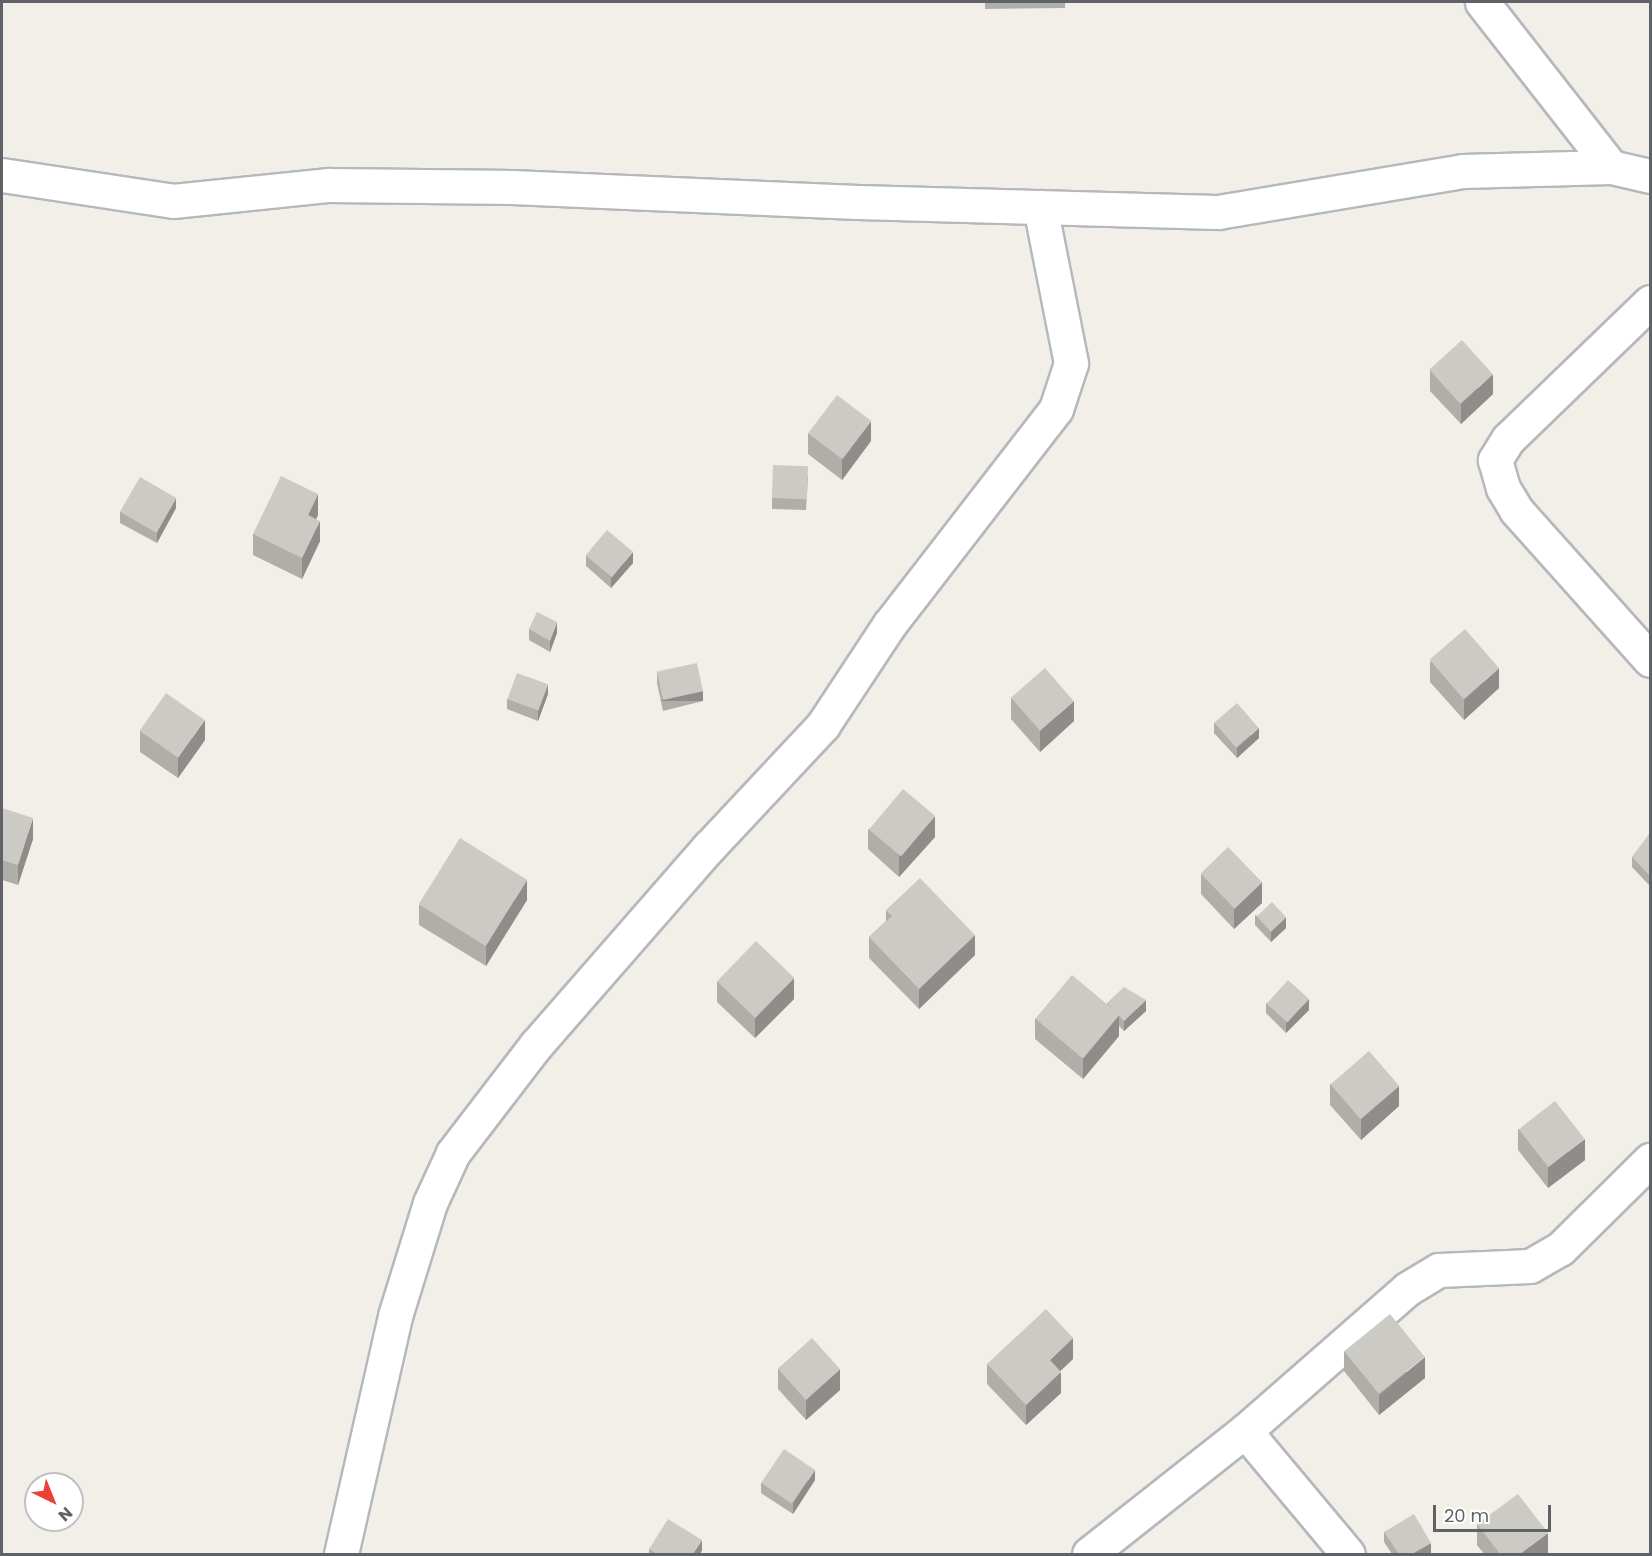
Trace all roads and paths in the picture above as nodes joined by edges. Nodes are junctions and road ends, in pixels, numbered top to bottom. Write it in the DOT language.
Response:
graph roads {
  1 [pos="1482,2"];
  2 [pos="1611,167"];
  3 [pos="2,176"];
  4 [pos="1650,176"];
  5 [pos="1040,207"];
  6 [pos="1650,302"];
  7 [pos="1650,660"];
  8 [pos="1650,1160"];
  9 [pos="1245,1431"];
  10 [pos="341,1554"];
  11 [pos="1089,1554"];
  12 [pos="1348,1554"];
  1 -- 2 [label="street"];
  2 -- 4 [label="street"];
  2 -- 5 [label="street"];
  3 -- 5 [label="street"];
  5 -- 10 [label="street"];
  6 -- 7 [label="street"];
  8 -- 9 [label="street"];
  9 -- 11 [label="street"];
  9 -- 12 [label="street"];
}
